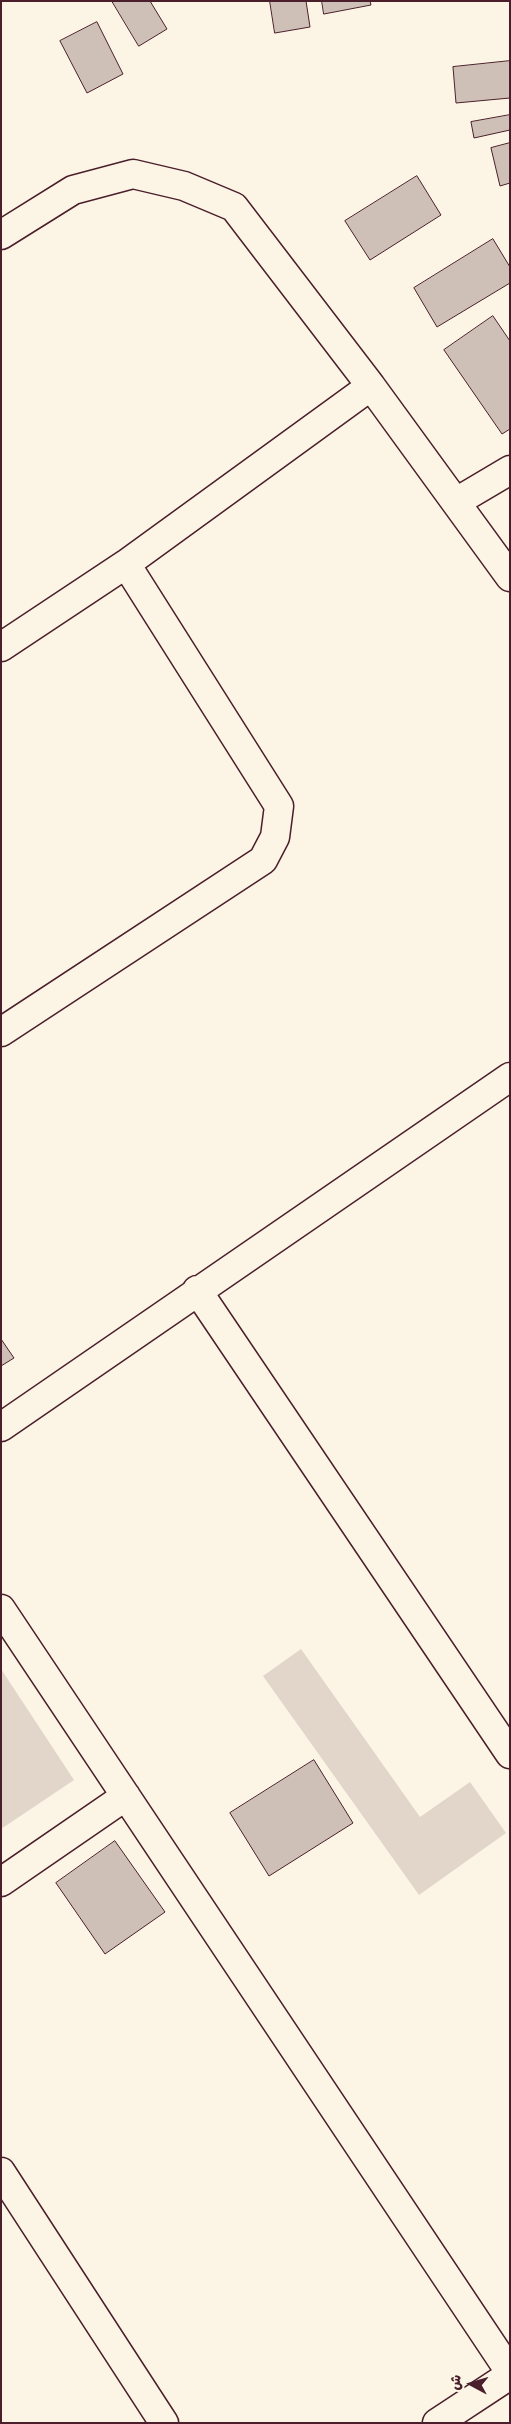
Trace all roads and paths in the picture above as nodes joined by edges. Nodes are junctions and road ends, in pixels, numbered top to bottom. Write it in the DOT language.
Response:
graph roads {
  1 [pos="1,235"];
  2 [pos="371,386"];
  3 [pos="510,470"];
  4 [pos="456,502"];
  5 [pos="126,564"];
  6 [pos="510,576"];
  7 [pos="1,647"];
  8 [pos="1,1032"];
  9 [pos="510,1077"];
  10 [pos="197,1290"];
  11 [pos="1,1427"];
  12 [pos="1,1609"];
  13 [pos="510,1754"];
  14 [pos="126,1796"];
  15 [pos="1,1882"];
  16 [pos="1,2172"];
  17 [pos="510,2373"];
  18 [pos="164,2423"];
  19 [pos="437,2423"];
  1 -- 2 [label="street"];
  2 -- 4 [label="street"];
  2 -- 5 [label="street"];
  3 -- 4 [label="street"];
  4 -- 6 [label="street"];
  5 -- 7 [label="street"];
  5 -- 8 [label="street"];
  9 -- 10 [label="street"];
  10 -- 11 [label="street"];
  10 -- 13 [label="street"];
  12 -- 14 [label="street"];
  14 -- 15 [label="street"];
  14 -- 17 [label="street"];
  16 -- 18 [label="street"];
  17 -- 19 [label="street"];
}
